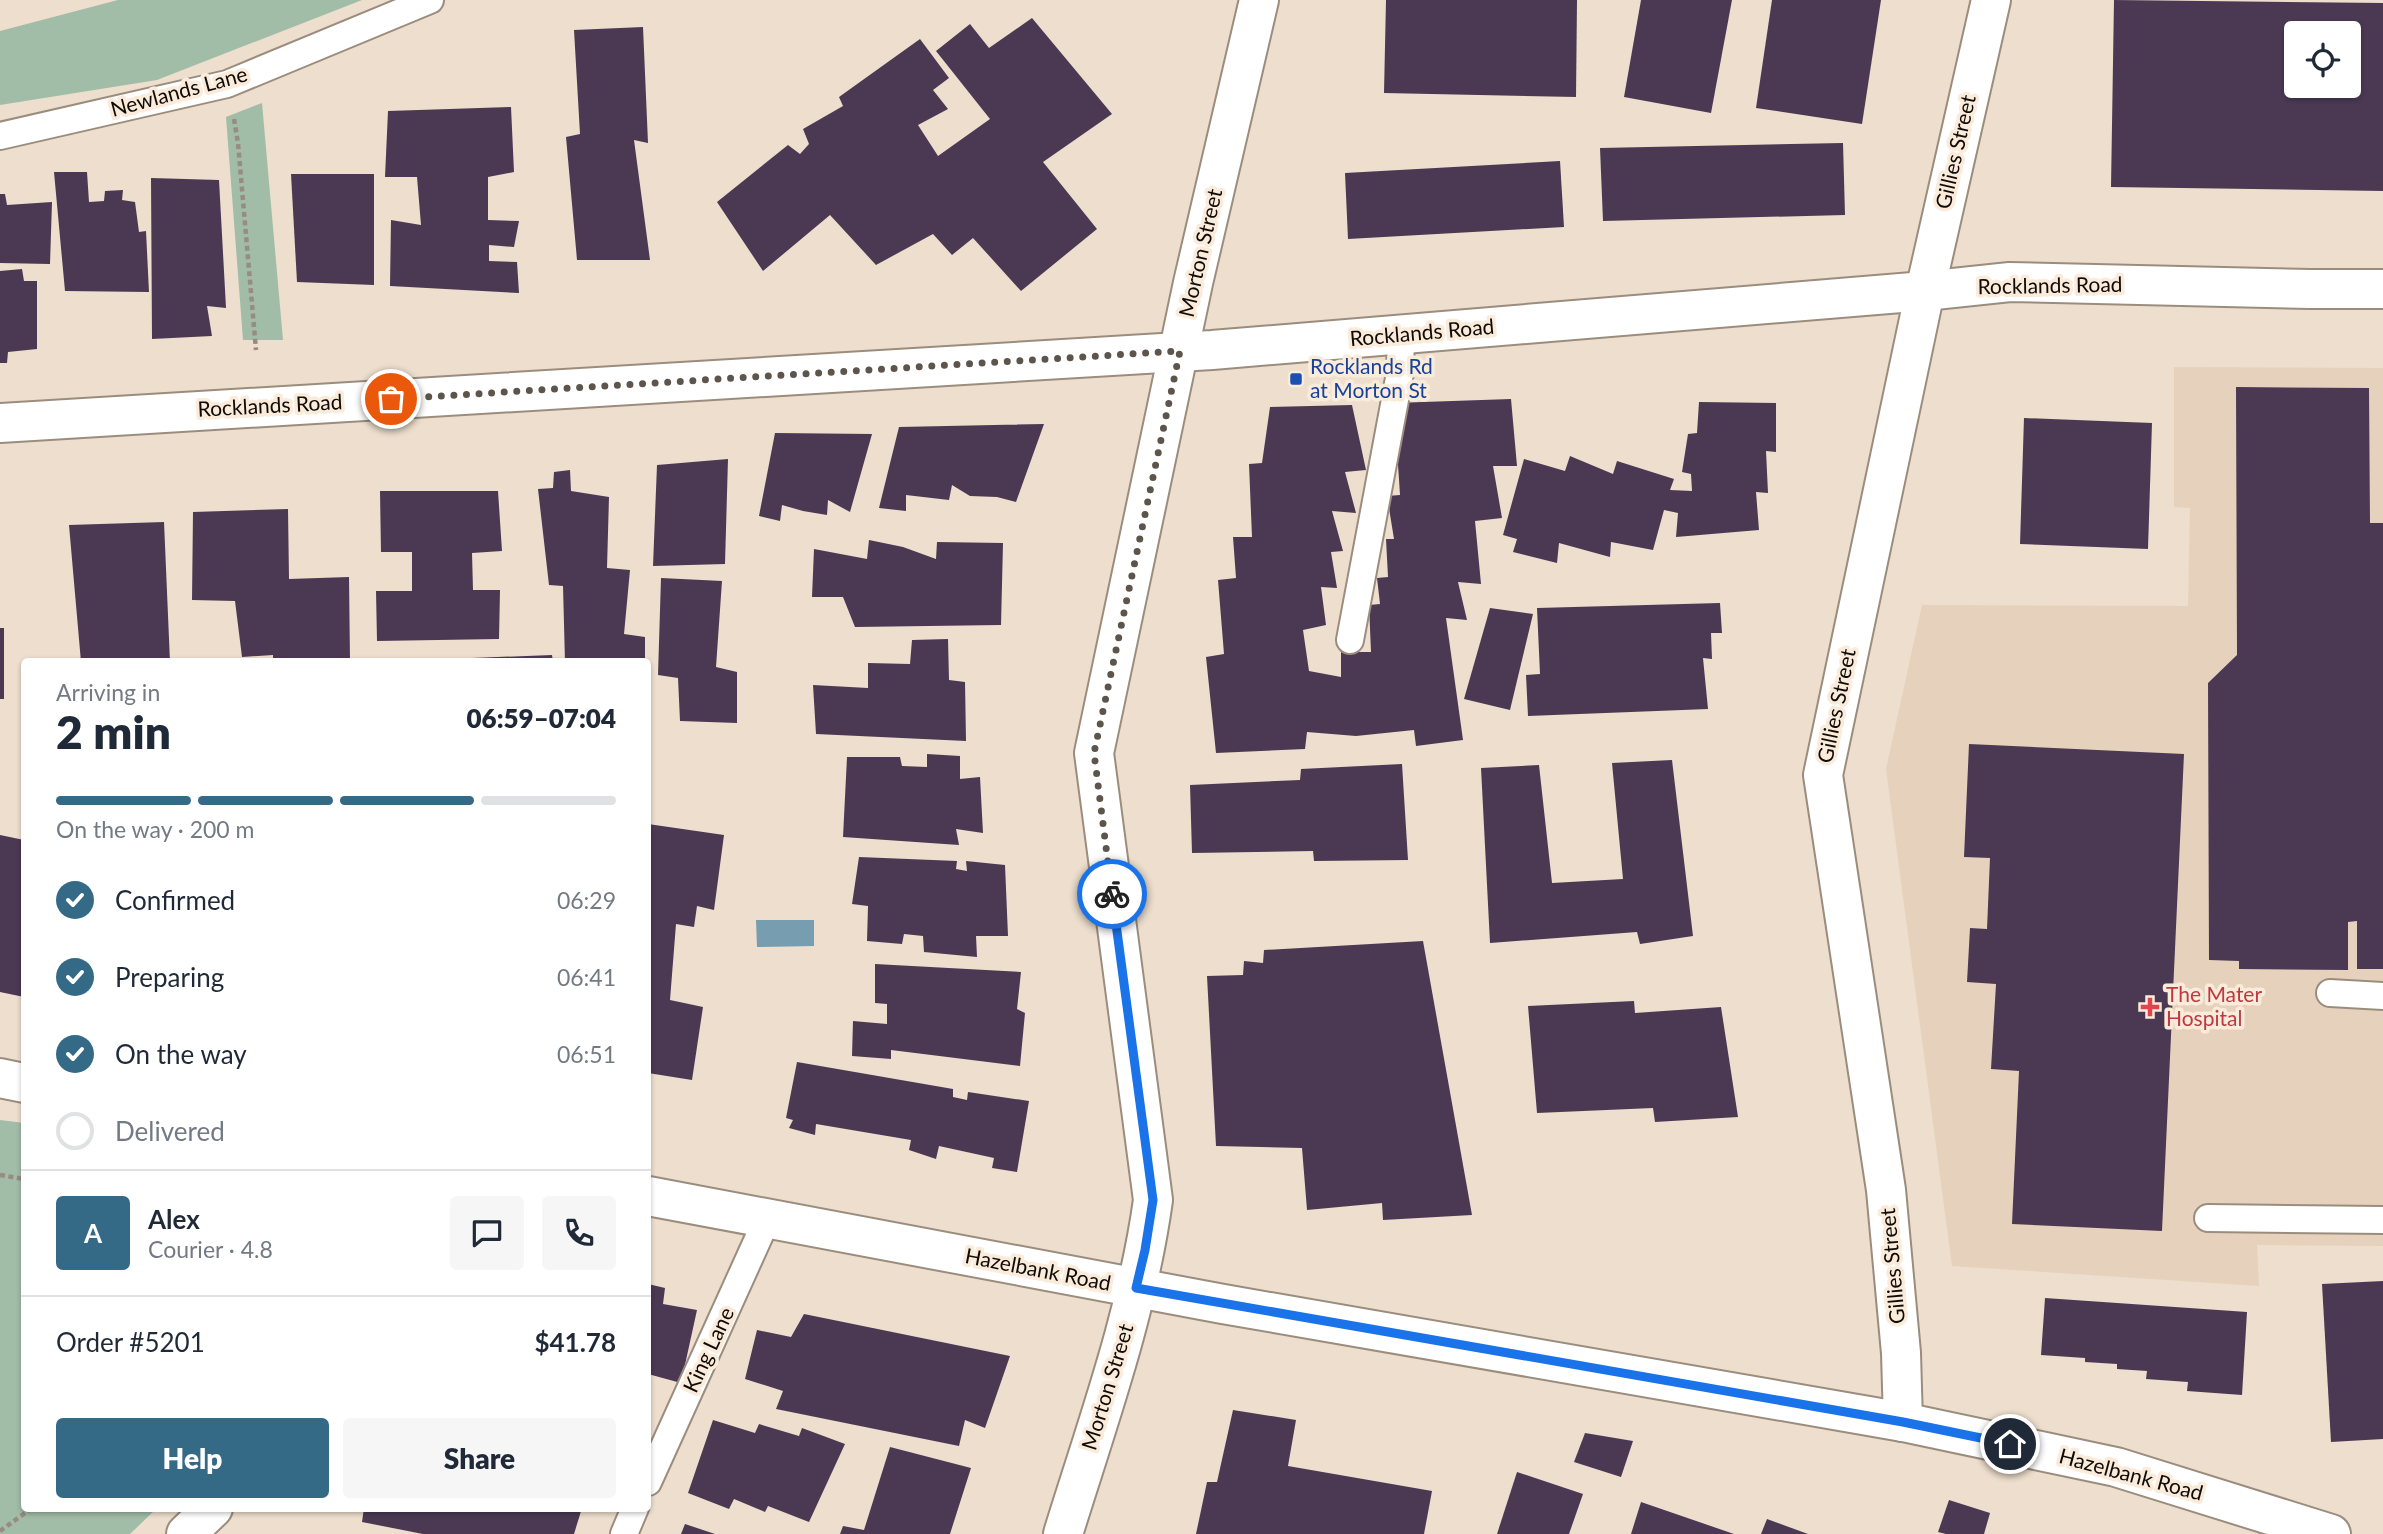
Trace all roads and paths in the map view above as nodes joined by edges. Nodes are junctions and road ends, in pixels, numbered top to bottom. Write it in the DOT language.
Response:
graph roads {
  1 [pos="430,0"];
  2 [pos="1259,0"];
  3 [pos="1991,0"];
  4 [pos="227,84"];
  5 [pos="0,136"];
  6 [pos="2383,289"];
  7 [pos="1925,291"];
  8 [pos="1401,335"];
  9 [pos="256,350"];
  10 [pos="1180,351"];
  11 [pos="0,422"];
  12 [pos="1350,640"];
  13 [pos="2330,993"];
  14 [pos="2383,996"];
  15 [pos="0,1078"];
  16 [pos="21,1082"];
  17 [pos="0,1175"];
  18 [pos="21,1178"];
  19 [pos="651,1197"];
  20 [pos="768,1217"];
  21 [pos="2208,1218"];
  22 [pos="2383,1220"];
  23 [pos="1136,1288"];
  24 [pos="1903,1422"];
  25 [pos="651,1475"];
  26 [pos="26,1512"];
  27 [pos="209,1512"];
  28 [pos="633,1512"];
  29 [pos="0,1531"];
  30 [pos="186,1534"];
  31 [pos="624,1534"];
  32 [pos="1063,1534"];
  33 [pos="2331,1534"];
  1 -- 4 [label="lane, Newlands Lane"];
  2 -- 10 [label="street, Morton Street"];
  3 -- 7 [label="street, Gillies Street"];
  4 -- 5 [label="lane, Newlands Lane"];
  4 -- 9 [label="path"];
  6 -- 7 [label="street, Rocklands Road"];
  7 -- 8 [label="street, Rocklands Road"];
  7 -- 24 [label="street, Gillies Street"];
  8 -- 10 [label="street, Rocklands Road"];
  8 -- 12 [label="lane"];
  10 -- 11 [label="street, Rocklands Road"];
  10 -- 23 [label="street, Morton Street"];
  13 -- 14 [label="lane"];
  15 -- 16 [label="street"];
  17 -- 18 [label="path"];
  19 -- 20 [label="street, Hazelbank Road"];
  20 -- 23 [label="street, Hazelbank Road"];
  20 -- 25 [label="lane, King Lane"];
  21 -- 22 [label="lane"];
  23 -- 24 [label="street, Hazelbank Road"];
  23 -- 32 [label="street, Morton Street"];
  24 -- 33 [label="street, Hazelbank Road"];
  26 -- 29 [label="path"];
  27 -- 30 [label="street"];
  28 -- 31 [label="lane"];
}
